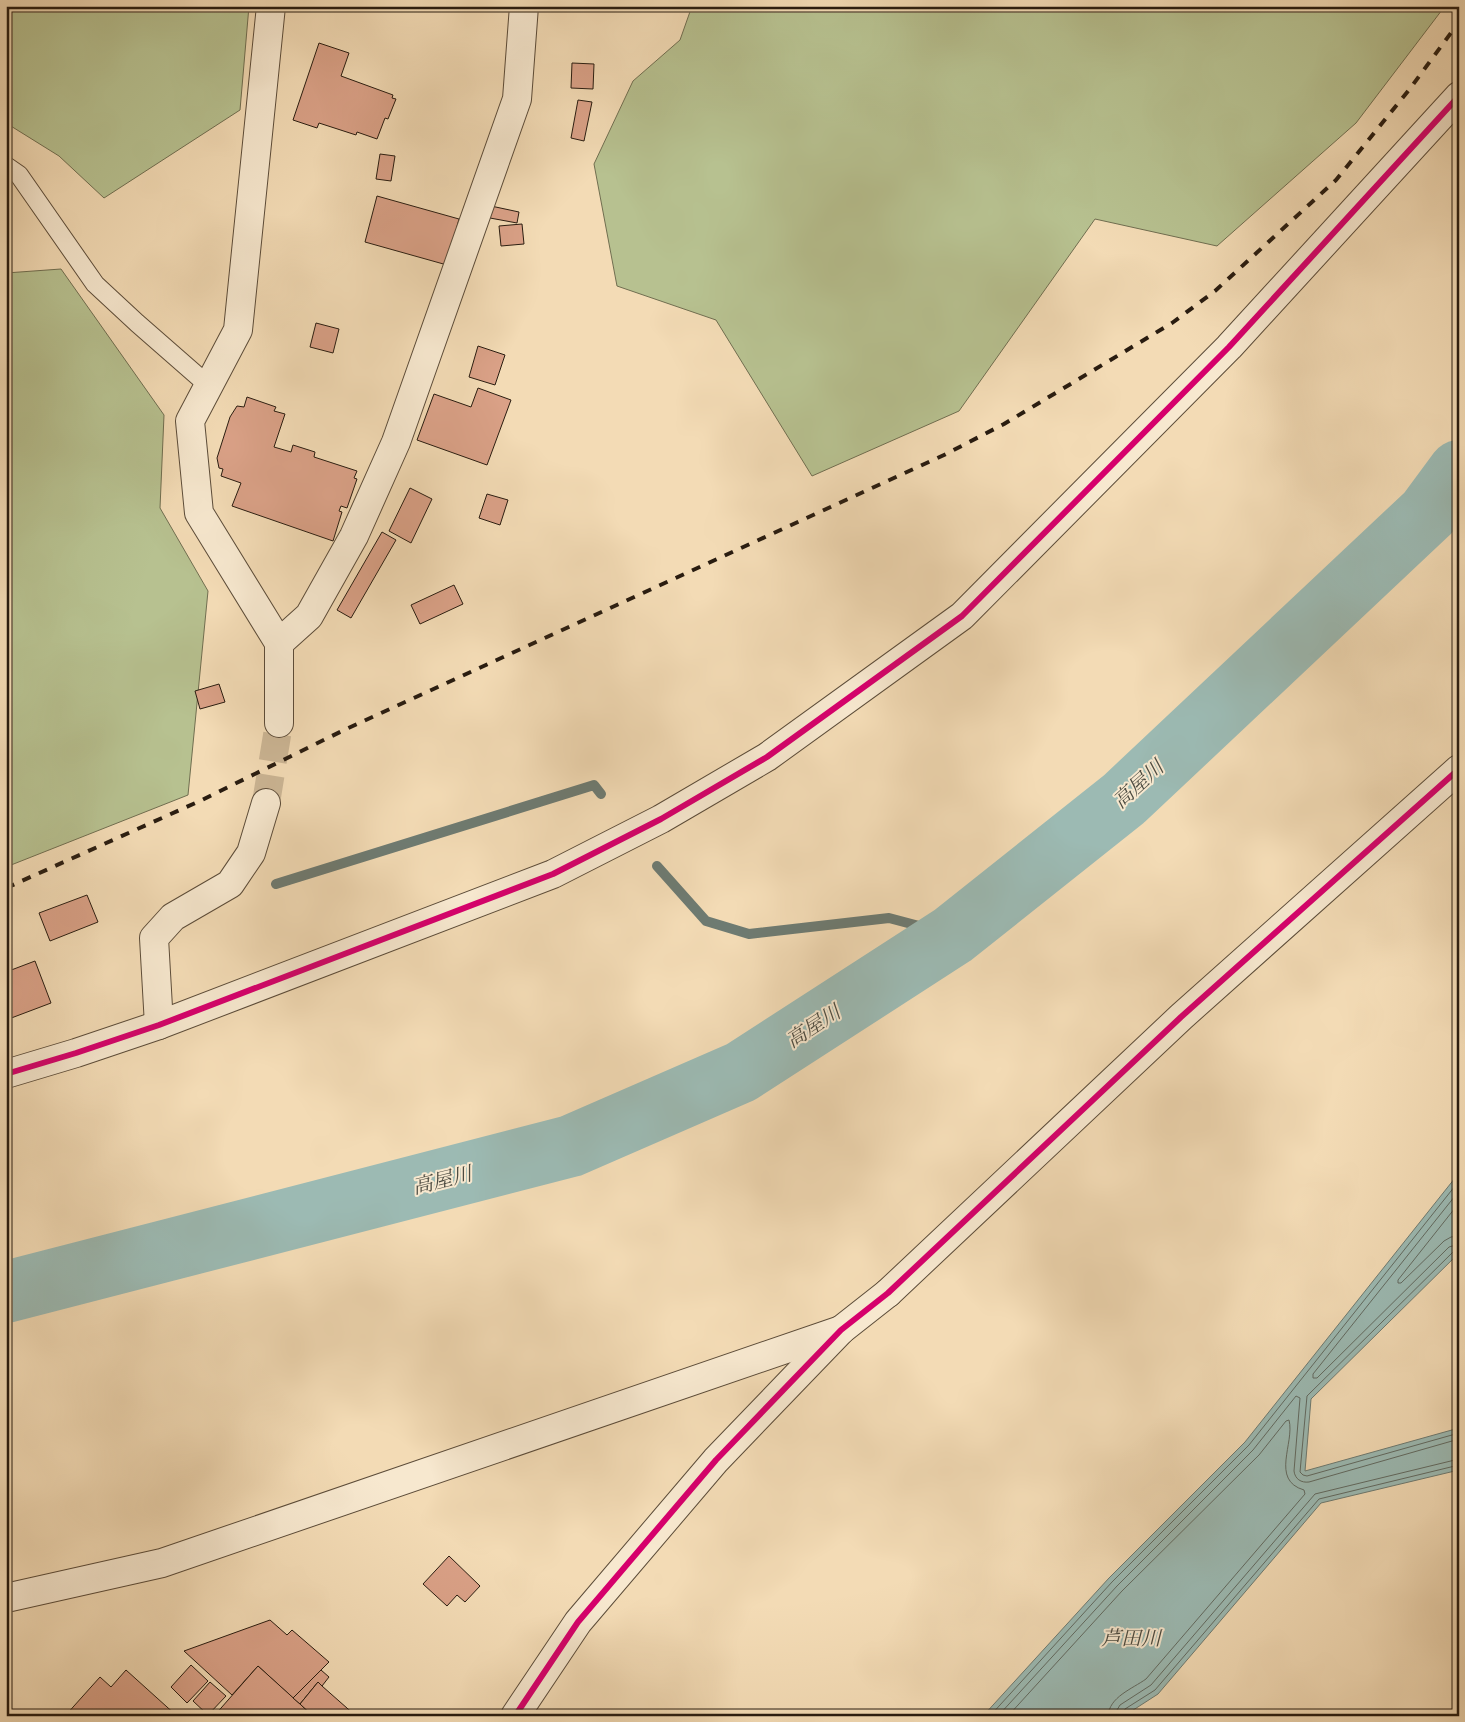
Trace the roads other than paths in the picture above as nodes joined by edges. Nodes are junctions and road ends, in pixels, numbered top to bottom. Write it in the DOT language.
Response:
graph roads {
  1 [pos="271,6"];
  2 [pos="524,6"];
  3 [pos="1459,96"];
  4 [pos="6,166"];
  5 [pos="209,386"];
  6 [pos="279,643"];
  7 [pos="279,723"];
  8 [pos="1459,769"];
  9 [pos="266,803"];
  10 [pos="159,1025"];
  11 [pos="6,1074"];
  12 [pos="841,1330"];
  13 [pos="6,1598"];
  14 [pos="515,1716"];
  1 -- 5 [label="street"];
  2 -- 6 [label="street"];
  3 -- 10 [label="street"];
  4 -- 5 [label="lane"];
  5 -- 6 [label="street"];
  6 -- 7 [label="street"];
  8 -- 12 [label="street"];
  9 -- 10 [label="street"];
  10 -- 11 [label="street"];
  12 -- 13 [label="street"];
  12 -- 14 [label="street"];
}
